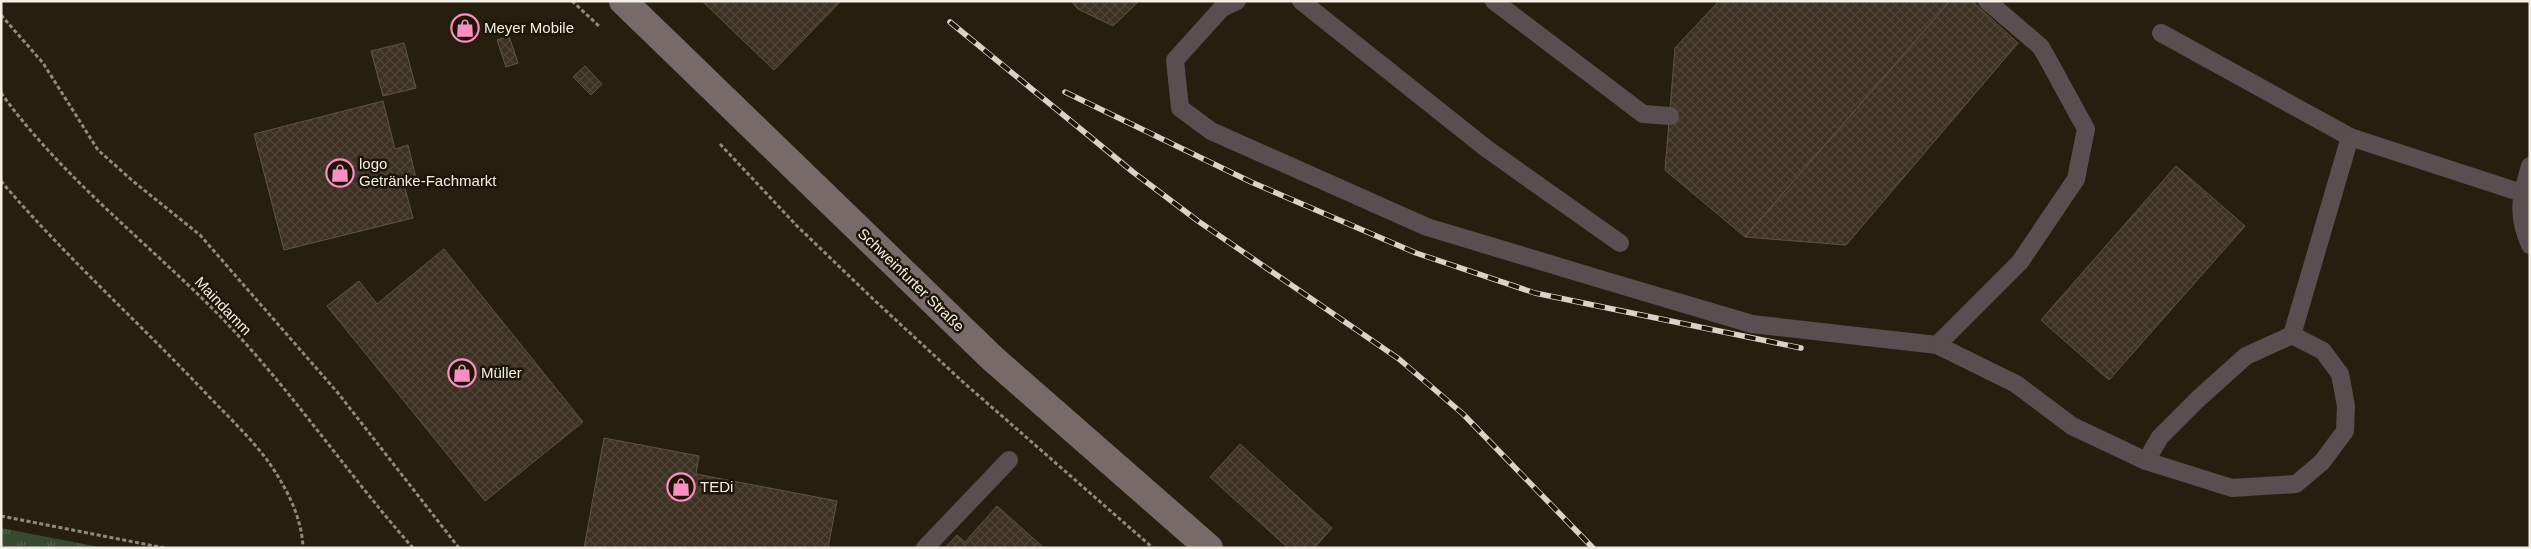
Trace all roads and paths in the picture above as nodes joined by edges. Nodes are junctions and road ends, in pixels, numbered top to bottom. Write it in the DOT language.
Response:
graph roads {
  1 [pos="572,1"];
  2 [pos="623,1"];
  3 [pos="1237,1"];
  4 [pos="1301,1"];
  5 [pos="1494,1"];
  6 [pos="1987,1"];
  7 [pos="1,15"];
  8 [pos="601,27"];
  9 [pos="2161,33"];
  10 [pos="1,94"];
  11 [pos="1670,116"];
  12 [pos="2350,137"];
  13 [pos="717,140"];
  14 [pos="2530,166"];
  15 [pos="1,181"];
  16 [pos="2522,193"];
  17 [pos="1620,243"];
  18 [pos="2530,245"];
  19 [pos="2292,336"];
  20 [pos="1938,345"];
  21 [pos="1009,460"];
  22 [pos="2146,461"];
  23 [pos="1,516"];
  24 [pos="165,548"];
  25 [pos="303,548"];
  26 [pos="413,548"];
  27 [pos="459,548"];
  28 [pos="925,548"];
  29 [pos="1153,548"];
  30 [pos="1208,548"];
  1 -- 8 [label="path"];
  2 -- 30 [label="main road, Schweinfurter Straße"];
  3 -- 20 [label="lane"];
  4 -- 17 [label="lane"];
  5 -- 11 [label="lane"];
  6 -- 20 [label="lane"];
  7 -- 27 [label="path"];
  9 -- 12 [label="lane"];
  10 -- 26 [label="path, Maindamm"];
  12 -- 16 [label="lane"];
  12 -- 19 [label="lane"];
  13 -- 29 [label="path"];
  14 -- 16 [label="lane"];
  15 -- 25 [label="path"];
  16 -- 18 [label="lane"];
  19 -- 22 [label="lane"];
  19 -- 22 [label="lane"];
  20 -- 22 [label="lane"];
  21 -- 28 [label="lane"];
  23 -- 24 [label="path"];
}
